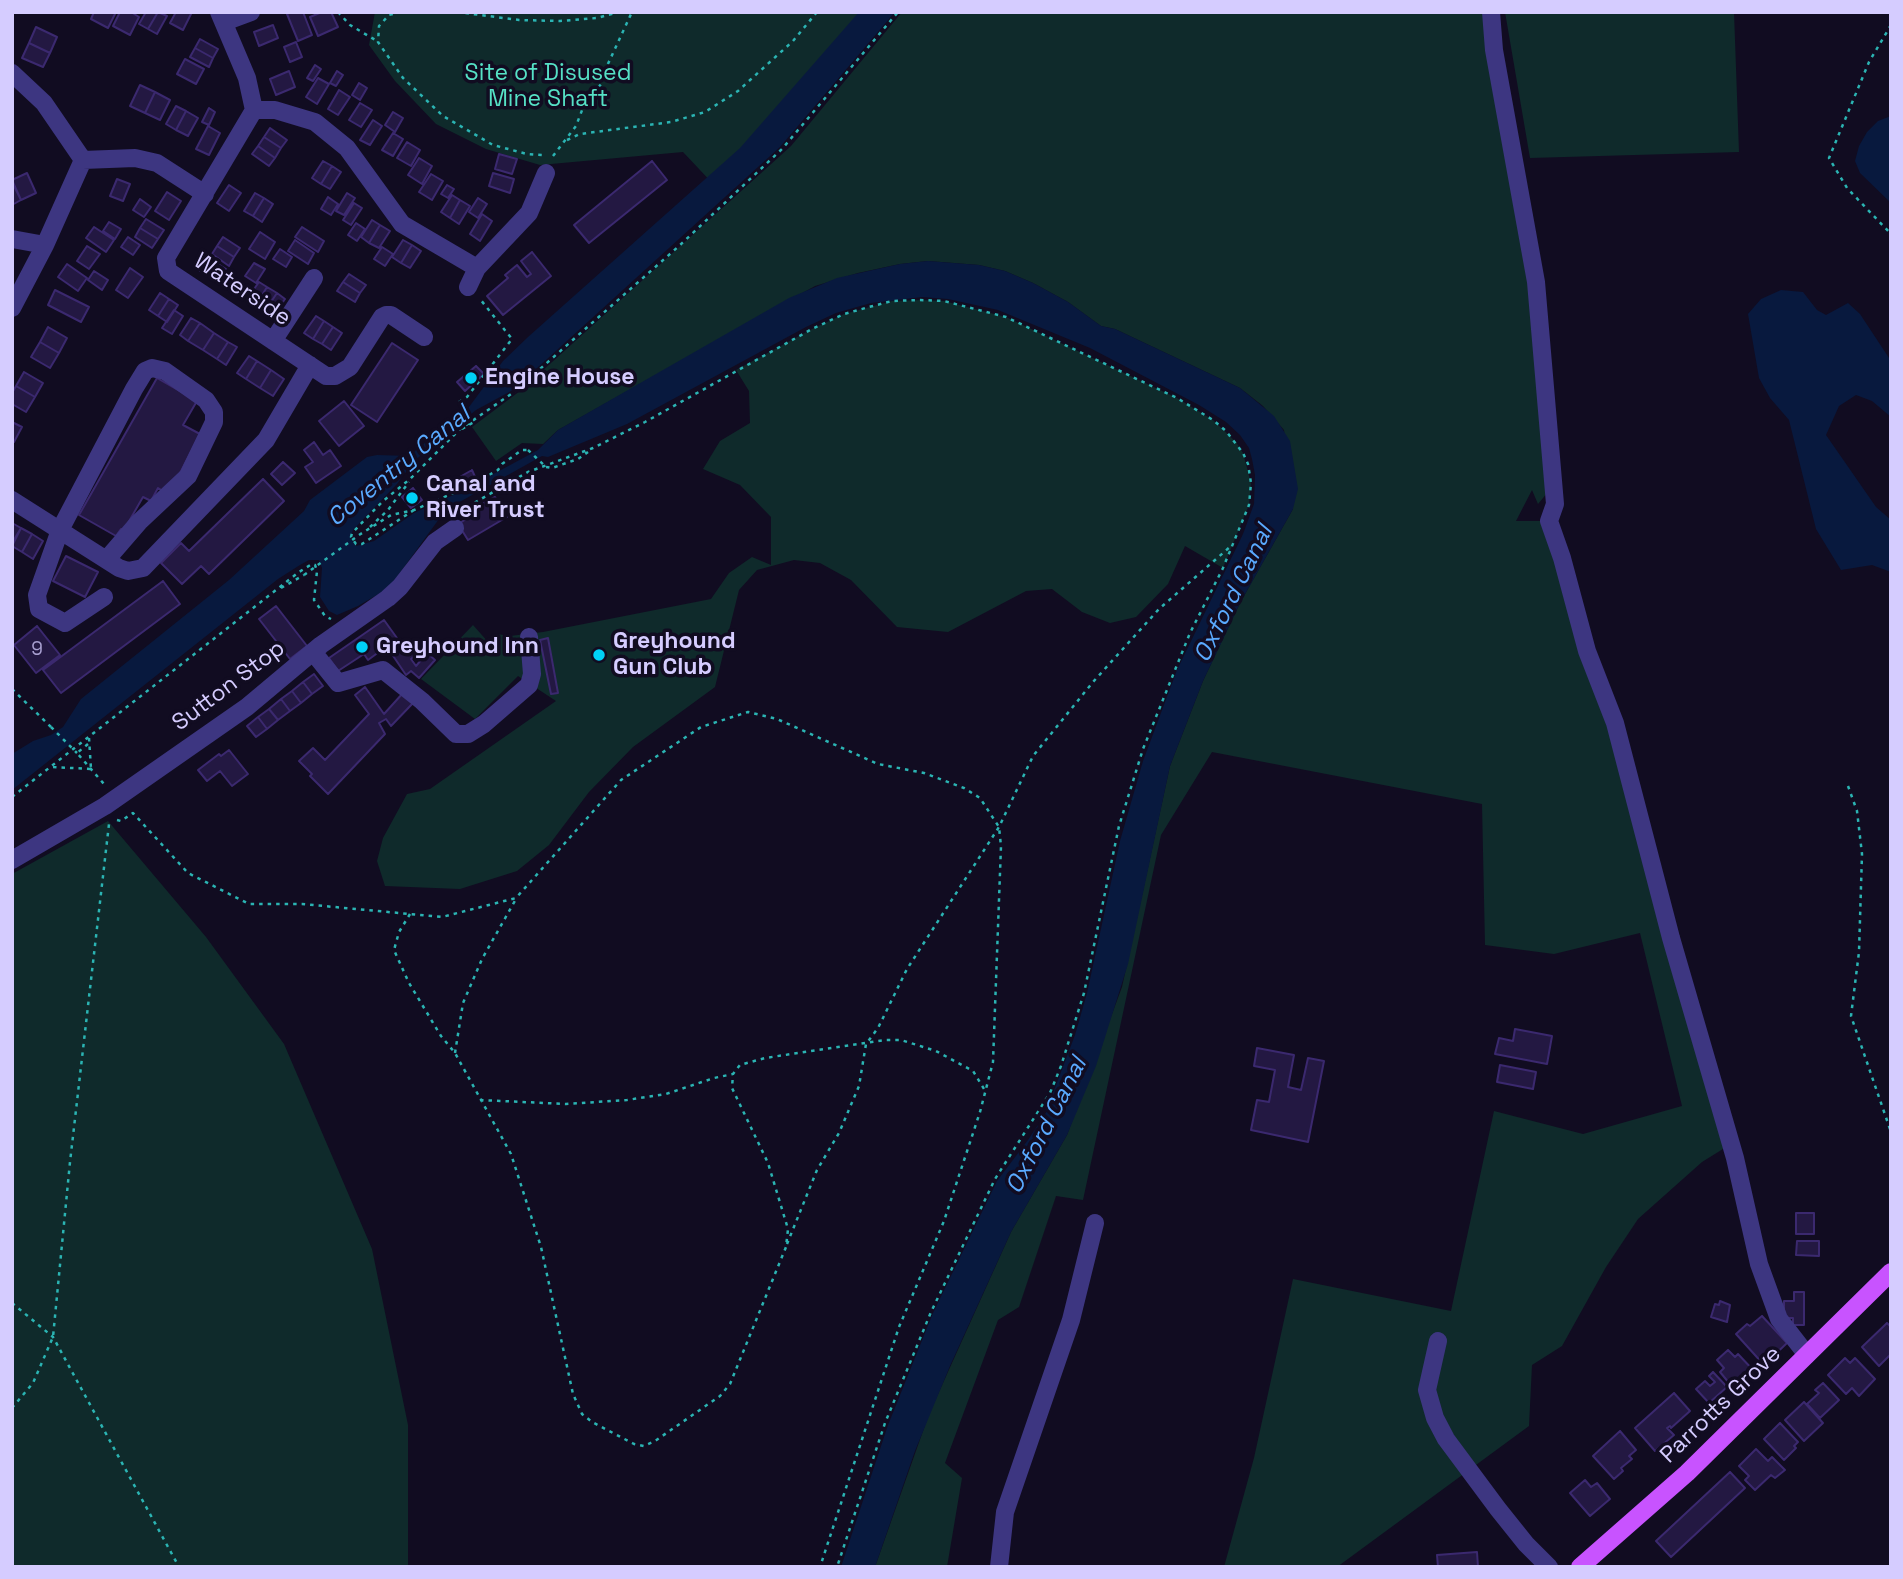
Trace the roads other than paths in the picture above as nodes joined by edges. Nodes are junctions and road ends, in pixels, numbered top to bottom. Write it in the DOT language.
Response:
graph roads {
  1 [pos="251,12"];
  2 [pos="1491,12"];
  3 [pos="222,17"];
  4 [pos="12,74"];
  5 [pos="254,110"];
  6 [pos="83,160"];
  7 [pos="545,173"];
  8 [pos="205,194"];
  9 [pos="12,239"];
  10 [pos="45,245"];
  11 [pos="477,268"];
  12 [pos="314,278"];
  13 [pos="467,287"];
  14 [pos="12,308"];
  15 [pos="424,337"];
  16 [pos="273,341"];
  17 [pos="310,365"];
  18 [pos="12,500"];
  19 [pos="458,519"];
  20 [pos="60,530"];
  21 [pos="113,564"];
  22 [pos="104,597"];
  23 [pos="528,637"];
  24 [pos="313,652"];
  25 [pos="12,860"];
  26 [pos="1095,1223"];
  27 [pos="1891,1272"];
  28 [pos="1438,1341"];
  29 [pos="1807,1355"];
  30 [pos="999,1567"];
  31 [pos="1549,1567"];
  32 [pos="1580,1567"];
  1 -- 3 [label="street"];
  2 -- 29 [label="street"];
  3 -- 5 [label="street"];
  4 -- 6 [label="street"];
  5 -- 8 [label="street, Waterside"];
  5 -- 11 [label="street"];
  6 -- 8 [label="street"];
  6 -- 10 [label="street"];
  7 -- 11 [label="street"];
  8 -- 16 [label="street, Waterside"];
  9 -- 10 [label="street"];
  10 -- 14 [label="street"];
  11 -- 13 [label="street"];
  12 -- 16 [label="street"];
  15 -- 17 [label="street, Waterside"];
  16 -- 17 [label="street, Waterside"];
  17 -- 21 [label="street"];
  18 -- 20 [label="street"];
  19 -- 24 [label="street, Sutton Stop"];
  20 -- 21 [label="street"];
  20 -- 21 [label="street"];
  20 -- 22 [label="street"];
  23 -- 24 [label="street"];
  24 -- 25 [label="street, Sutton Stop"];
  26 -- 30 [label="street"];
  27 -- 29 [label="main road, Parrotts Grove"];
  28 -- 31 [label="street"];
  29 -- 32 [label="main road, Parrotts Grove"];
}
